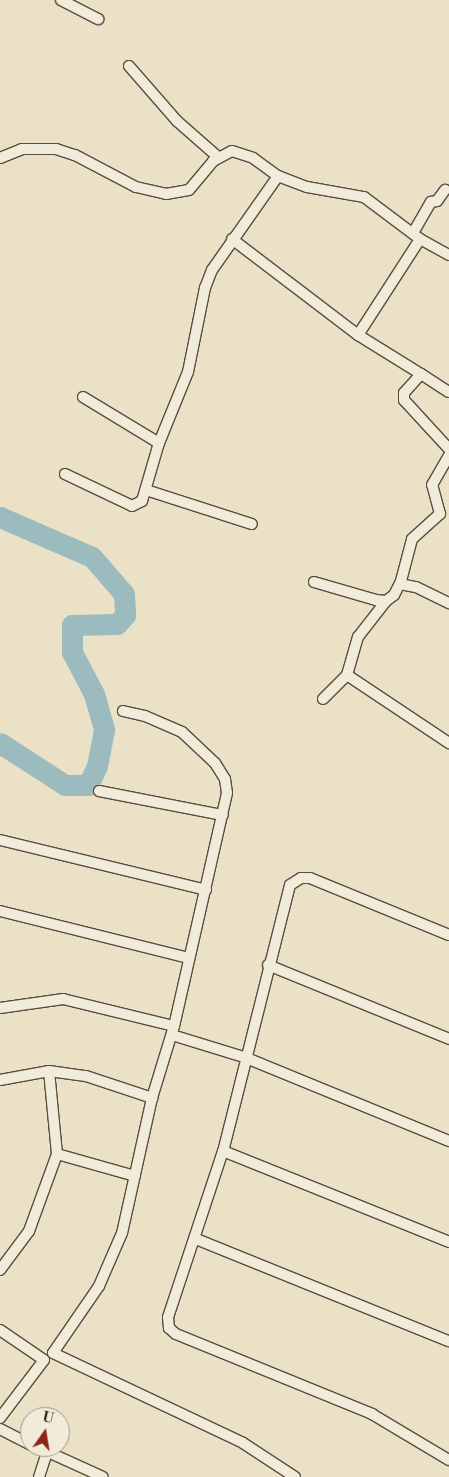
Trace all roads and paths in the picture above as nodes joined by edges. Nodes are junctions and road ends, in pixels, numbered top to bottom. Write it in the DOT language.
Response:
graph roads {
  1 [pos="61,0"];
  2 [pos="98,19"];
  3 [pos="129,66"];
  4 [pos="218,157"];
  5 [pos="0,158"];
  6 [pos="278,176"];
  7 [pos="445,190"];
  8 [pos="416,236"];
  9 [pos="232,239"];
  10 [pos="449,255"];
  11 [pos="358,335"];
  12 [pos="421,374"];
  13 [pos="449,392"];
  14 [pos="83,397"];
  15 [pos="159,443"];
  16 [pos="449,449"];
  17 [pos="449,455"];
  18 [pos="66,474"];
  19 [pos="146,490"];
  20 [pos="252,524"];
  21 [pos="314,582"];
  22 [pos="400,584"];
  23 [pos="386,601"];
  24 [pos="449,603"];
  25 [pos="347,676"];
  26 [pos="323,699"];
  27 [pos="123,712"];
  28 [pos="449,743"];
  29 [pos="99,792"];
  30 [pos="223,815"];
  31 [pos="0,840"];
  32 [pos="206,890"];
  33 [pos="0,911"];
  34 [pos="449,935"];
  35 [pos="189,958"];
  36 [pos="268,965"];
  37 [pos="0,1008"];
  38 [pos="173,1030"];
  39 [pos="449,1040"];
  40 [pos="244,1057"];
  41 [pos="49,1071"];
  42 [pos="0,1080"];
  43 [pos="152,1098"];
  44 [pos="449,1141"];
  45 [pos="223,1151"];
  46 [pos="57,1154"];
  47 [pos="135,1176"];
  48 [pos="196,1239"];
  49 [pos="449,1242"];
  50 [pos="0,1270"];
  51 [pos="0,1330"];
  52 [pos="449,1342"];
  53 [pos="53,1353"];
  54 [pos="44,1360"];
  55 [pos="0,1417"];
  56 [pos="0,1429"];
  57 [pos="20,1439"];
  58 [pos="45,1457"];
  59 [pos="58,1457"];
  60 [pos="449,1460"];
  61 [pos="39,1477"];
  62 [pos="104,1477"];
  63 [pos="295,1477"];
  1 -- 2 [label="street"];
  3 -- 4 [label="street"];
  4 -- 5 [label="street"];
  4 -- 6 [label="street"];
  6 -- 8 [label="street"];
  6 -- 9 [label="street"];
  7 -- 8 [label="street"];
  8 -- 10 [label="street"];
  8 -- 11 [label="street"];
  9 -- 11 [label="street"];
  9 -- 15 [label="street"];
  11 -- 12 [label="street"];
  12 -- 13 [label="street"];
  12 -- 16 [label="street"];
  14 -- 15 [label="street"];
  15 -- 19 [label="street"];
  17 -- 22 [label="street"];
  18 -- 19 [label="street"];
  19 -- 20 [label="street"];
  21 -- 23 [label="street"];
  22 -- 23 [label="street"];
  22 -- 24 [label="street"];
  23 -- 25 [label="street"];
  25 -- 26 [label="street"];
  25 -- 28 [label="street"];
  27 -- 30 [label="street"];
  29 -- 30 [label="street"];
  30 -- 32 [label="street"];
  31 -- 32 [label="street"];
  32 -- 35 [label="street"];
  33 -- 35 [label="street"];
  34 -- 36 [label="street"];
  35 -- 38 [label="street"];
  36 -- 39 [label="street"];
  36 -- 40 [label="street"];
  37 -- 38 [label="street"];
  38 -- 40 [label="street"];
  38 -- 43 [label="street"];
  40 -- 44 [label="street"];
  40 -- 45 [label="street"];
  41 -- 42 [label="street"];
  41 -- 43 [label="street"];
  41 -- 46 [label="street"];
  43 -- 47 [label="street"];
  45 -- 48 [label="street"];
  45 -- 49 [label="street"];
  46 -- 47 [label="street"];
  46 -- 50 [label="street"];
  47 -- 53 [label="street"];
  48 -- 52 [label="street"];
  48 -- 60 [label="street"];
  51 -- 54 [label="street"];
  53 -- 54 [label="street"];
  53 -- 63 [label="street"];
  54 -- 55 [label="street"];
  56 -- 57 [label="street"];
  58 -- 61 [label="street"];
  59 -- 62 [label="street"];
}
